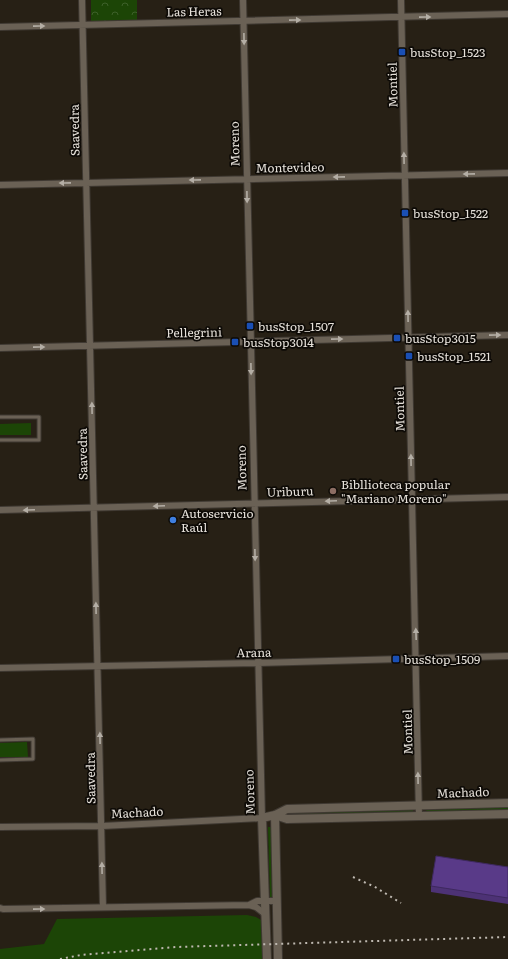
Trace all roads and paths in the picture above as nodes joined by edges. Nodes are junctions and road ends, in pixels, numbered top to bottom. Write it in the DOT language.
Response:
graph roads {
  1 [pos="82,0"];
  2 [pos="243,0"];
  3 [pos="401,0"];
  4 [pos="508,14"];
  5 [pos="401,17"];
  6 [pos="244,21"];
  7 [pos="83,25"];
  8 [pos="0,27"];
  9 [pos="508,173"];
  10 [pos="405,175"];
  11 [pos="247,179"];
  12 [pos="87,183"];
  13 [pos="0,185"];
  14 [pos="508,335"];
  15 [pos="408,337"];
  16 [pos="250,341"];
  17 [pos="90,345"];
  18 [pos="0,348"];
  19 [pos="0,417"];
  20 [pos="0,440"];
  21 [pos="508,496"];
  22 [pos="412,499"];
  23 [pos="254,503"];
  24 [pos="94,508"];
  25 [pos="0,510"];
  26 [pos="508,656"];
  27 [pos="417,658"];
  28 [pos="258,663"];
  29 [pos="98,667"];
  30 [pos="0,668"];
  31 [pos="0,740"];
  32 [pos="0,760"];
  33 [pos="508,803"];
  34 [pos="419,805"];
  35 [pos="508,814"];
  36 [pos="275,815"];
  37 [pos="419,817"];
  38 [pos="262,818"];
  39 [pos="102,826"];
  40 [pos="0,827"];
  41 [pos="264,901"];
  42 [pos="277,901"];
  43 [pos="249,905"];
  44 [pos="103,907"];
  45 [pos="0,908"];
  46 [pos="265,914"];
  47 [pos="267,959"];
  48 [pos="278,959"];
  1 -- 7 [label="street, Saavedra"];
  2 -- 6 [label="street, Moreno"];
  3 -- 5 [label="street, Montiel"];
  5 -- 4 [label="street, Las Heras, one-way"];
  6 -- 5 [label="street, Las Heras, one-way"];
  10 -- 5 [label="street, Montiel, one-way"];
  6 -- 7 [label="street, Las Heras"];
  6 -- 11 [label="street, Moreno, one-way"];
  8 -- 7 [label="street, Las Heras, one-way"];
  7 -- 12 [label="street, Saavedra"];
  9 -- 10 [label="street, Montevideo, one-way"];
  10 -- 11 [label="street, Montevideo, one-way"];
  15 -- 10 [label="street, Montiel, one-way"];
  11 -- 12 [label="street, Montevideo, one-way"];
  11 -- 16 [label="street, Moreno, one-way"];
  12 -- 13 [label="street, Montevideo, one-way"];
  12 -- 17 [label="street, Saavedra"];
  15 -- 14 [label="street, Pellegrini, one-way"];
  16 -- 15 [label="street, Pellegrini, one-way"];
  22 -- 15 [label="street, Montiel, one-way"];
  16 -- 17 [label="street, Pellegrini"];
  16 -- 23 [label="street, Moreno, one-way"];
  18 -- 17 [label="street, Pellegrini, one-way"];
  24 -- 17 [label="street, Saavedra, one-way"];
  19 -- 20 [label="lane"];
  21 -- 22 [label="street, Uriburu"];
  22 -- 23 [label="street, Uriburu, one-way"];
  27 -- 22 [label="street, Montiel, one-way"];
  23 -- 24 [label="street, Uriburu, one-way"];
  23 -- 28 [label="street, Moreno, one-way"];
  24 -- 25 [label="street, Uriburu, one-way"];
  29 -- 24 [label="street, Saavedra, one-way"];
  26 -- 27 [label="street, Arana"];
  27 -- 28 [label="street, Arana"];
  34 -- 27 [label="street, Montiel, one-way"];
  28 -- 29 [label="street, Arana"];
  28 -- 38 [label="street, Moreno"];
  29 -- 30 [label="street, Arana"];
  39 -- 29 [label="street, Saavedra, one-way"];
  31 -- 32 [label="lane"];
  33 -- 34 [label="street, Machado"];
  34 -- 36 [label="street, Machado"];
  34 -- 37 [label="street, Montiel"];
  35 -- 37 [label="street, Machado"];
  36 -- 37 [label="street, Machado"];
  36 -- 38 [label="street, Machado"];
  36 -- 42 [label="street"];
  38 -- 39 [label="street, Machado"];
  38 -- 41 [label="street, Moreno"];
  39 -- 40 [label="street, Machado"];
  44 -- 39 [label="street, Saavedra, one-way"];
  41 -- 42 [label="street"];
  41 -- 43 [label="street"];
  41 -- 46 [label="street, Moreno"];
  42 -- 48 [label="street"];
  43 -- 44 [label="street"];
  43 -- 46 [label="street"];
  45 -- 44 [label="street, one-way"];
  46 -- 47 [label="street, Moreno"];
}
